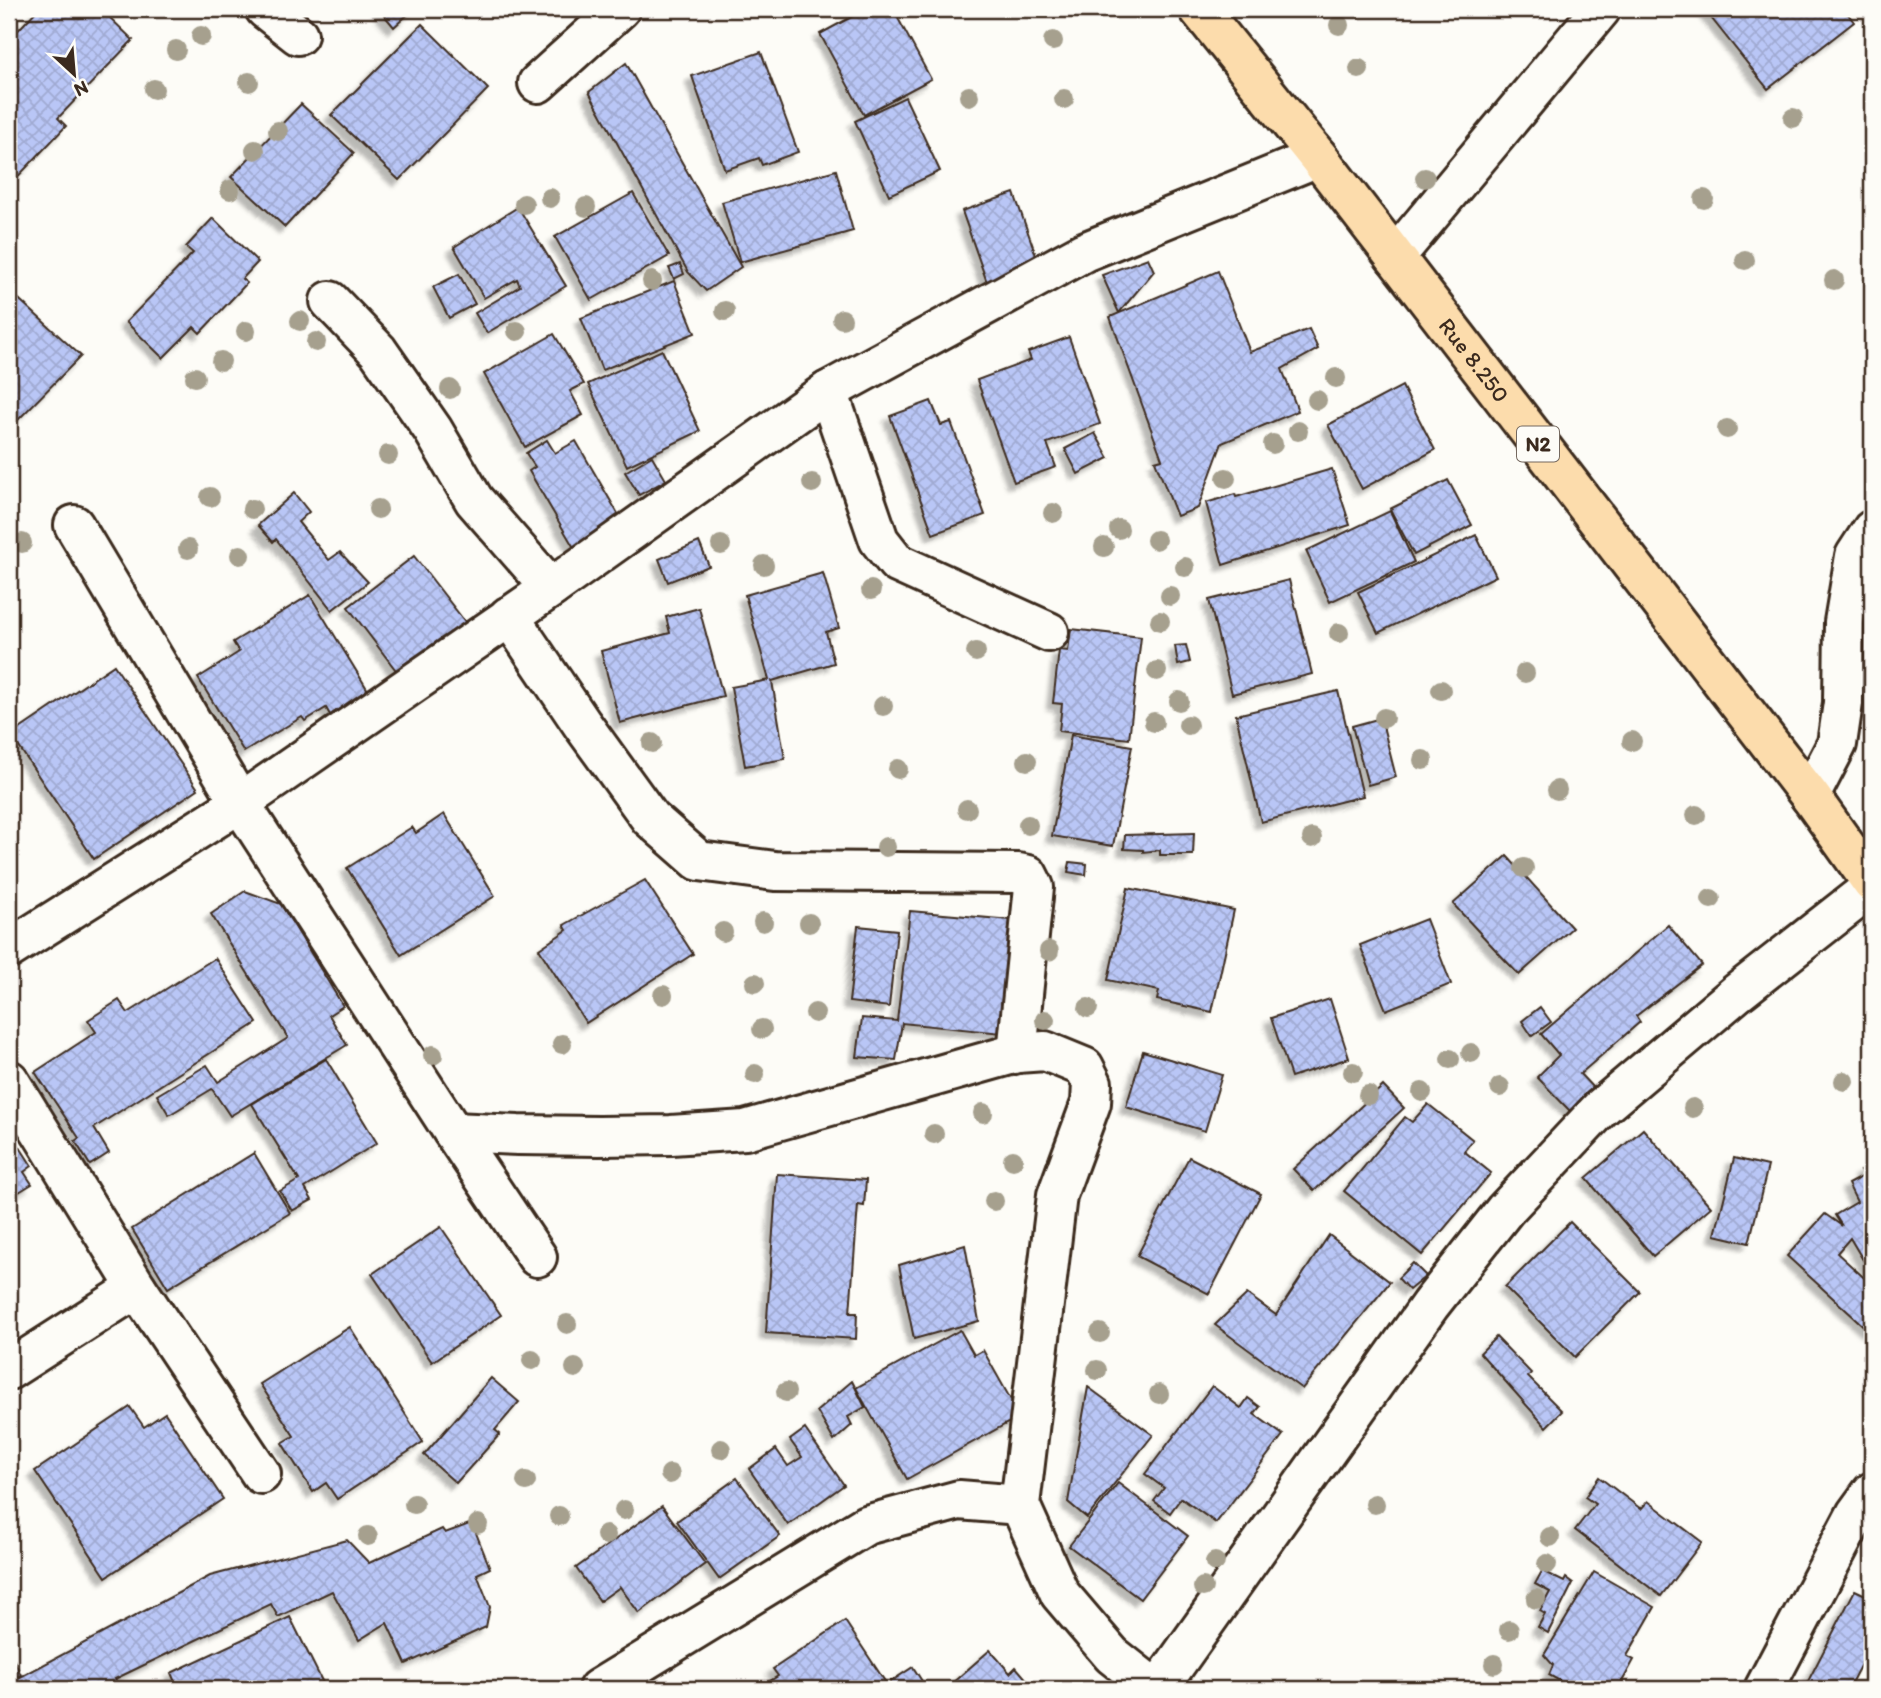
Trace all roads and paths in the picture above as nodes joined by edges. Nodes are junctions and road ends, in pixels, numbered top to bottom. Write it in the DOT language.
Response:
graph roads {
  1 [pos="265,9"];
  2 [pos="620,9"];
  3 [pos="1199,9"];
  4 [pos="1601,9"];
  5 [pos="298,35"];
  6 [pos="538,83"];
  7 [pos="1318,157"];
  8 [pos="1395,257"];
  9 [pos="330,301"];
  10 [pos="828,391"];
  11 [pos="74,526"];
  12 [pos="1872,530"];
  13 [pos="551,588"];
  14 [pos="509,617"];
  15 [pos="1049,632"];
  16 [pos="1810,796"];
  17 [pos="240,803"];
  18 [pos="1872,885"];
  19 [pos="9,948"];
  20 [pos="1017,1053"];
  21 [pos="9,1080"];
  22 [pos="453,1132"];
  23 [pos="537,1257"];
  24 [pos="137,1288"];
  25 [pos="9,1370"];
  26 [pos="261,1474"];
  27 [pos="1872,1492"];
  28 [pos="1020,1505"];
  29 [pos="598,1689"];
  30 [pos="1157,1689"];
  31 [pos="1764,1689"];
  1 -- 5 [label="street"];
  2 -- 6 [label="street"];
  3 -- 7 [label="highway, Rue 8.250 / N2"];
  4 -- 8 [label="street"];
  7 -- 8 [label="highway, Rue 8.250 / N2"];
  7 -- 10 [label="street"];
  8 -- 16 [label="highway, Rue 8.250 / N2"];
  9 -- 13 [label="street"];
  10 -- 13 [label="street"];
  10 -- 15 [label="street"];
  11 -- 17 [label="street"];
  12 -- 16 [label="street"];
  13 -- 14 [label="street"];
  14 -- 17 [label="street"];
  14 -- 20 [label="street"];
  16 -- 18 [label="highway, Rue 8.250 / N2"];
  17 -- 19 [label="street"];
  17 -- 22 [label="street"];
  18 -- 30 [label="street"];
  20 -- 22 [label="street"];
  20 -- 28 [label="street"];
  21 -- 24 [label="street"];
  22 -- 23 [label="street"];
  24 -- 25 [label="street"];
  24 -- 26 [label="street"];
  27 -- 31 [label="street"];
  28 -- 29 [label="street"];
  28 -- 30 [label="street"];
}
